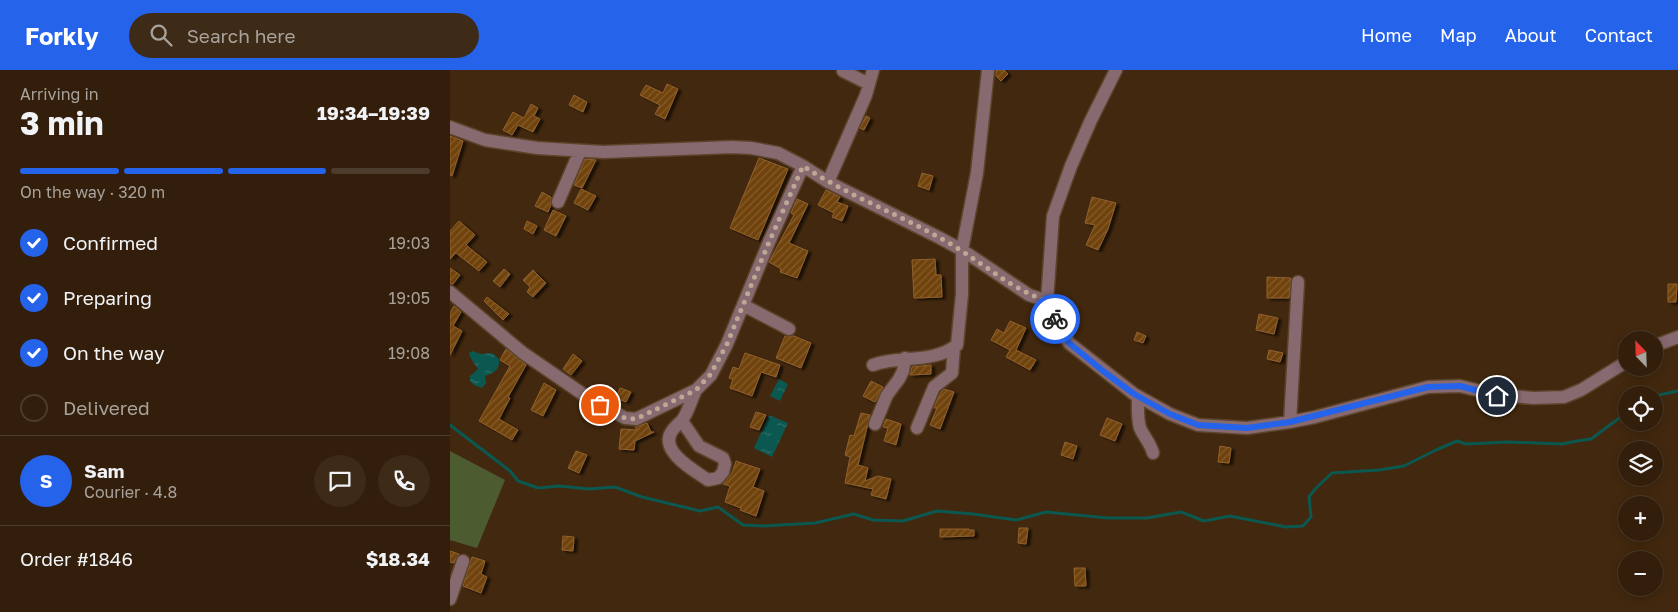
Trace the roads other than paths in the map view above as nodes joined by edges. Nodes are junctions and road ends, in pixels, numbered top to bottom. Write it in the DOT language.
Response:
graph roads {
  1 [pos="873,70"];
  2 [pos="988,70"];
  3 [pos="1116,70"];
  4 [pos="843,72"];
  5 [pos="869,84"];
  6 [pos="450,127"];
  7 [pos="580,151"];
  8 [pos="803,166"];
  9 [pos="828,182"];
  10 [pos="558,202"];
  11 [pos="962,250"];
  12 [pos="1298,282"];
  13 [pos="450,292"];
  14 [pos="1047,301"];
  15 [pos="743,305"];
  16 [pos="789,329"];
  17 [pos="1678,337"];
  18 [pos="1663,343"];
  19 [pos="954,348"];
  20 [pos="905,358"];
  21 [pos="873,365"];
  22 [pos="1618,367"];
  23 [pos="696,390"];
  24 [pos="1138,396"];
  25 [pos="682,421"];
  26 [pos="1290,422"];
  27 [pos="875,424"];
  28 [pos="917,428"];
  29 [pos="1153,453"];
  30 [pos="463,561"];
  31 [pos="451,592"];
  1 -- 5 [label="street"];
  2 -- 11 [label="street"];
  3 -- 14 [label="street"];
  4 -- 5 [label="street"];
  5 -- 9 [label="street"];
  6 -- 7 [label="street"];
  7 -- 8 [label="street"];
  7 -- 10 [label="street"];
  8 -- 9 [label="street"];
  8 -- 15 [label="street"];
  9 -- 11 [label="street"];
  11 -- 14 [label="street"];
  11 -- 19 [label="street"];
  12 -- 26 [label="street"];
  13 -- 23 [label="street"];
  14 -- 24 [label="street"];
  15 -- 16 [label="street"];
  15 -- 23 [label="street"];
  17 -- 18 [label="street"];
  19 -- 20 [label="street"];
  19 -- 28 [label="street"];
  20 -- 21 [label="street"];
  20 -- 27 [label="street"];
  22 -- 26 [label="street"];
  23 -- 25 [label="street"];
  24 -- 26 [label="street"];
  24 -- 29 [label="street"];
  25 -- 25 [label="street"];
  30 -- 31 [label="street"];
}
